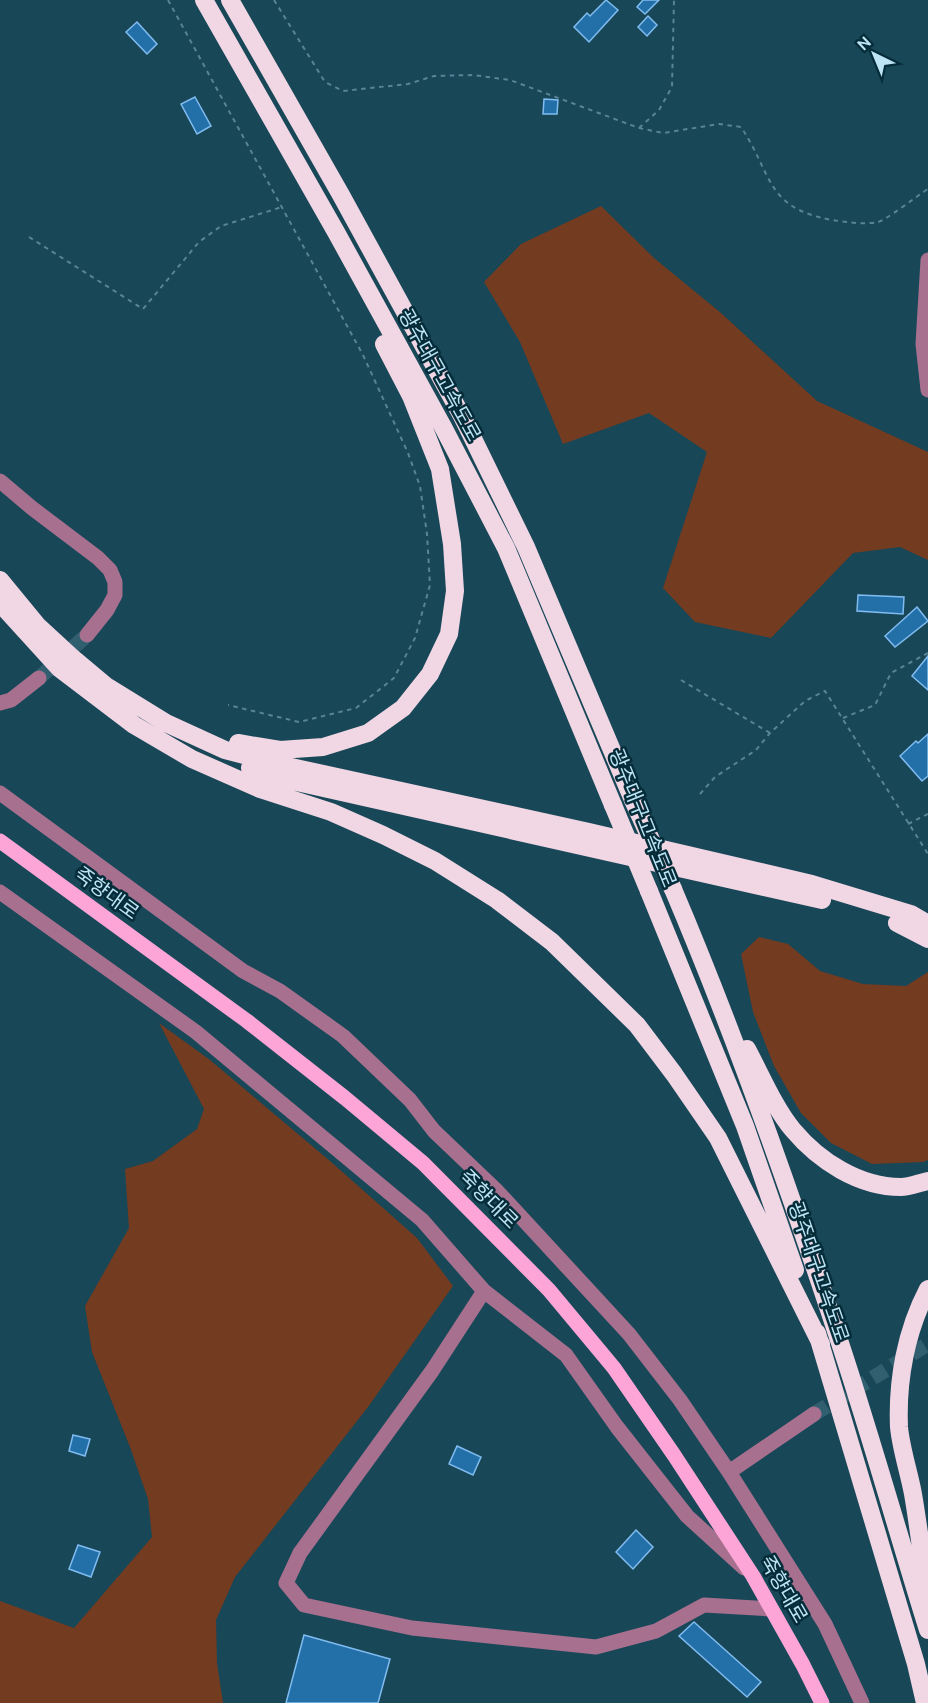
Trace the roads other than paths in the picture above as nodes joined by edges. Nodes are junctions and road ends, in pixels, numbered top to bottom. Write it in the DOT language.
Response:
graph roads {
  1 [pos="204,0"];
  2 [pos="230,0"];
  3 [pos="336,232"];
  4 [pos="928,260"];
  5 [pos="928,390"];
  6 [pos="0,481"];
  7 [pos="0,580"];
  8 [pos="0,603"];
  9 [pos="87,635"];
  10 [pos="39,678"];
  11 [pos="0,703"];
  12 [pos="163,731"];
  13 [pos="0,793"];
  14 [pos="0,841"];
  15 [pos="0,892"];
  16 [pos="928,924"];
  17 [pos="928,939"];
  18 [pos="714,985"];
  19 [pos="928,1181"];
  20 [pos="928,1289"];
  21 [pos="484,1291"];
  22 [pos="821,1344"];
  23 [pos="814,1414"];
  24 [pos="729,1472"];
  25 [pos="753,1576"];
  26 [pos="928,1599"];
  27 [pos="771,1609"];
  28 [pos="928,1630"];
  29 [pos="822,1703"];
  30 [pos="862,1703"];
  31 [pos="925,1703"];
  1 -- 3 [label="highway, 광주대구고속도로"];
  2 -- 18 [label="highway, 광주대구고속도로, bridge"];
  3 -- 12 [label="highway"];
  3 -- 22 [label="highway, 광주대구고속도로, bridge"];
  4 -- 5 [label="street"];
  6 -- 9 [label="street"];
  7 -- 12 [label="highway"];
  8 -- 12 [label="highway"];
  10 -- 11 [label="street"];
  12 -- 16 [label="highway"];
  12 -- 17 [label="highway"];
  12 -- 22 [label="highway"];
  13 -- 24 [label="street"];
  14 -- 25 [label="main road, 죽향대로"];
  15 -- 21 [label="street"];
  18 -- 19 [label="highway"];
  18 -- 28 [label="highway, 광주대구고속도로"];
  20 -- 26 [label="highway"];
  21 -- 25 [label="street"];
  21 -- 27 [label="street"];
  22 -- 31 [label="highway, 광주대구고속도로"];
  23 -- 24 [label="street"];
  24 -- 30 [label="street"];
  25 -- 27 [label="main road, 죽향대로"];
  27 -- 29 [label="main road, 죽향대로"];
}
